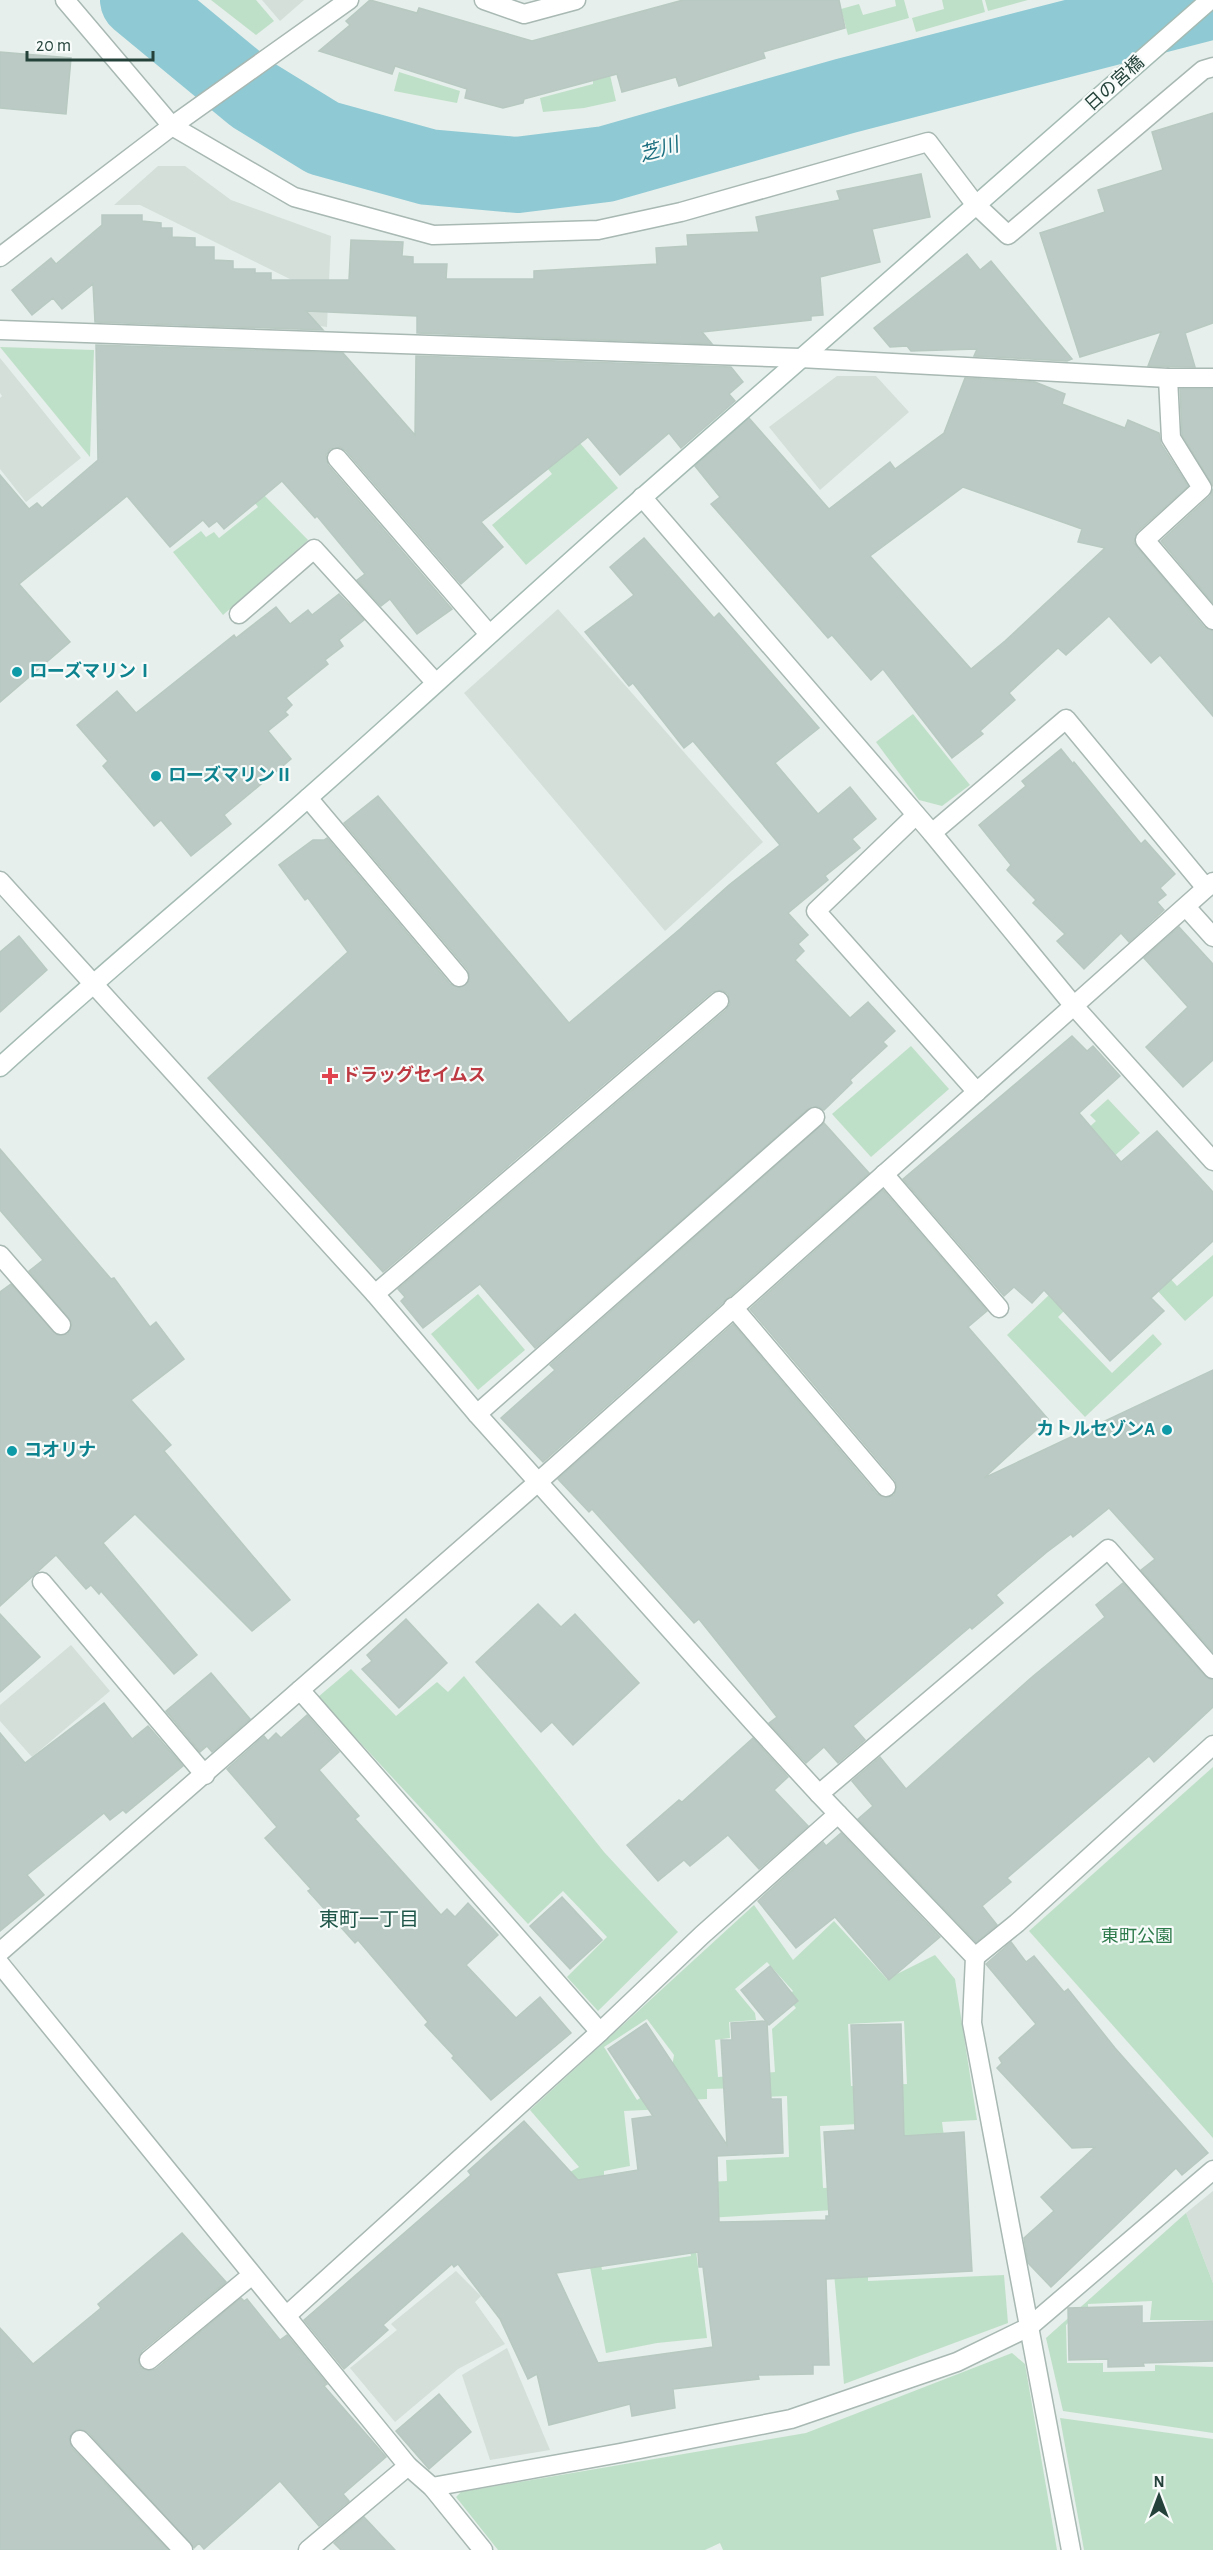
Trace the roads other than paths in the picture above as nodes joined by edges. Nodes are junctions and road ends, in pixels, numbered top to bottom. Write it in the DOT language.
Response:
graph roads {
  1 [pos="65,0"];
  2 [pos="350,0"];
  3 [pos="484,0"];
  4 [pos="576,0"];
  5 [pos="1210,0"];
  6 [pos="1213,67"];
  7 [pos="172,126"];
  8 [pos="975,204"];
  9 [pos="0,257"];
  10 [pos="0,330"];
  11 [pos="800,358"];
  12 [pos="1168,378"];
  13 [pos="1213,378"];
  14 [pos="337,458"];
  15 [pos="642,497"];
  16 [pos="239,614"];
  17 [pos="1213,620"];
  18 [pos="489,634"];
  19 [pos="435,682"];
  20 [pos="308,798"];
  21 [pos="916,815"];
  22 [pos="932,833"];
  23 [pos="0,881"];
  24 [pos="1209,885"];
  25 [pos="1186,907"];
  26 [pos="1213,937"];
  27 [pos="459,977"];
  28 [pos="93,983"];
  29 [pos="719,1001"];
  30 [pos="1074,1006"];
  31 [pos="0,1067"];
  32 [pos="977,1092"];
  33 [pos="815,1117"];
  34 [pos="1213,1161"];
  35 [pos="884,1174"];
  36 [pos="0,1255"];
  37 [pos="375,1294"];
  38 [pos="733,1307"];
  39 [pos="999,1308"];
  40 [pos="61,1325"];
  41 [pos="477,1414"];
  42 [pos="538,1482"];
  43 [pos="886,1488"];
  44 [pos="42,1582"];
  45 [pos="1213,1669"];
  46 [pos="300,1690"];
  47 [pos="1213,1745"];
  48 [pos="205,1775"];
  49 [pos="819,1794"];
  50 [pos="838,1814"];
  51 [pos="0,1953"];
  52 [pos="975,1957"];
  53 [pos="0,1964"];
  54 [pos="600,2032"];
  55 [pos="1213,2170"];
  56 [pos="252,2275"];
  57 [pos="286,2316"];
  58 [pos="1029,2327"];
  59 [pos="149,2360"];
  60 [pos="80,2440"];
  61 [pos="408,2466"];
  62 [pos="432,2487"];
  63 [pos="183,2550"];
  64 [pos="308,2550"];
  65 [pos="483,2550"];
  66 [pos="1071,2550"];
  1 -- 7 [label="street"];
  2 -- 7 [label="street"];
  3 -- 4 [label="street"];
  5 -- 8 [label="street, 日の宮橋"];
  6 -- 8 [label="street"];
  7 -- 8 [label="street"];
  7 -- 9 [label="street"];
  8 -- 11 [label="street, 日の宮橋"];
  10 -- 11 [label="street"];
  11 -- 12 [label="street"];
  11 -- 15 [label="street, 日の宮橋"];
  12 -- 13 [label="street"];
  12 -- 17 [label="street"];
  14 -- 18 [label="street"];
  15 -- 18 [label="street, 日の宮橋"];
  15 -- 21 [label="street"];
  16 -- 19 [label="street"];
  18 -- 19 [label="street, 日の宮橋"];
  19 -- 20 [label="street, 日の宮橋"];
  20 -- 27 [label="street"];
  20 -- 28 [label="street, 日の宮橋"];
  21 -- 22 [label="street"];
  21 -- 32 [label="street"];
  22 -- 24 [label="street"];
  22 -- 30 [label="street"];
  23 -- 28 [label="street"];
  24 -- 25 [label="street"];
  25 -- 26 [label="street"];
  25 -- 30 [label="street"];
  28 -- 31 [label="street, 日の宮橋"];
  28 -- 37 [label="street"];
  29 -- 37 [label="street"];
  30 -- 32 [label="street"];
  30 -- 34 [label="street"];
  32 -- 35 [label="street"];
  33 -- 41 [label="street"];
  35 -- 38 [label="street"];
  35 -- 39 [label="street"];
  36 -- 40 [label="street"];
  37 -- 41 [label="street"];
  38 -- 42 [label="street"];
  38 -- 43 [label="street"];
  41 -- 42 [label="street"];
  42 -- 46 [label="street"];
  42 -- 49 [label="street"];
  44 -- 48 [label="street"];
  45 -- 49 [label="street"];
  46 -- 48 [label="street"];
  46 -- 54 [label="street"];
  47 -- 52 [label="street"];
  48 -- 51 [label="street"];
  49 -- 50 [label="street"];
  50 -- 52 [label="street"];
  50 -- 54 [label="street"];
  52 -- 58 [label="street"];
  53 -- 56 [label="street"];
  54 -- 57 [label="street"];
  55 -- 58 [label="street"];
  56 -- 57 [label="street"];
  56 -- 59 [label="street"];
  57 -- 61 [label="street"];
  58 -- 62 [label="street"];
  58 -- 66 [label="street"];
  60 -- 63 [label="street"];
  61 -- 62 [label="street"];
  61 -- 64 [label="street"];
  62 -- 65 [label="street"];
}
